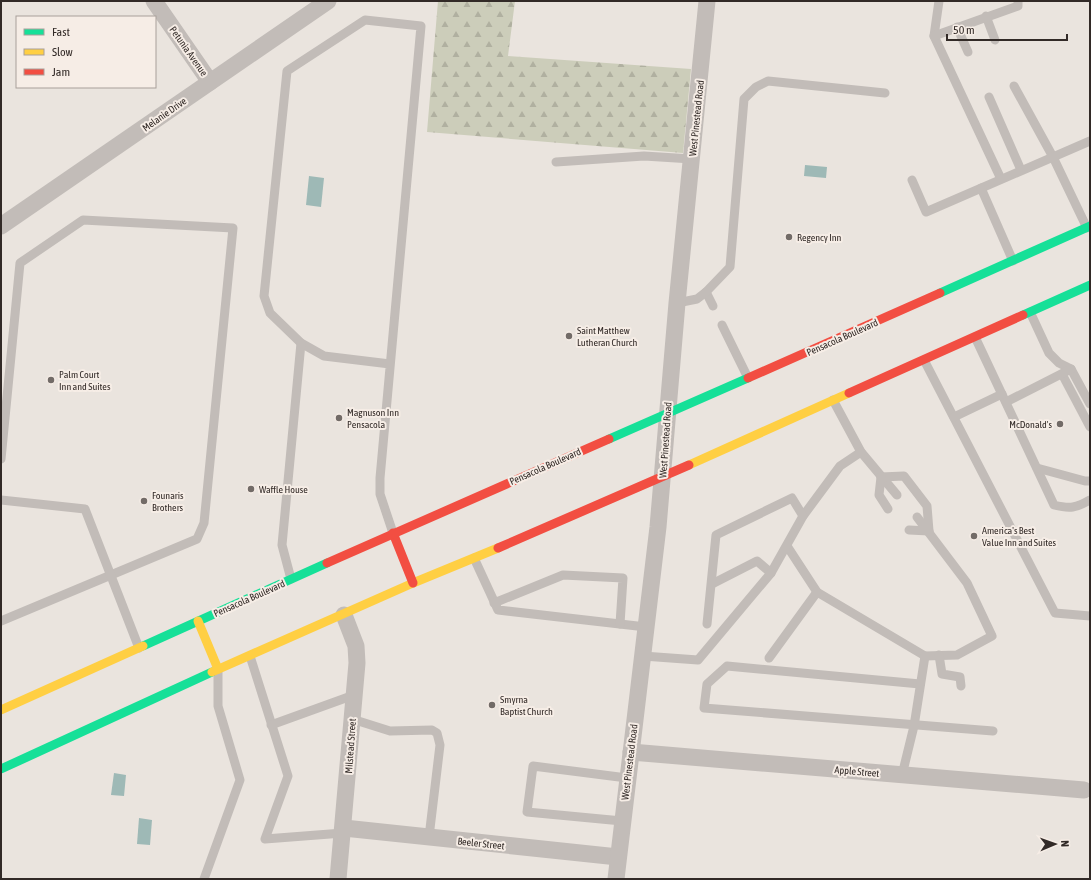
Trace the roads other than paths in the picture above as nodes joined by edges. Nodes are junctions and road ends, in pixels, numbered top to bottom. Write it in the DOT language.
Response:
graph roads {
  1 [pos="154,1"];
  2 [pos="328,1"];
  3 [pos="707,1"];
  4 [pos="939,1"];
  5 [pos="1018,1"];
  6 [pos="986,16"];
  7 [pos="957,27"];
  8 [pos="934,36"];
  9 [pos="995,40"];
  10 [pos="968,52"];
  11 [pos="210,82"];
  12 [pos="1014,86"];
  13 [pos="885,93"];
  14 [pos="989,97"];
  15 [pos="1090,141"];
  16 [pos="1053,157"];
  17 [pos="692,159"];
  18 [pos="556,162"];
  19 [pos="1021,170"];
  20 [pos="1001,179"];
  21 [pos="912,180"];
  22 [pos="981,188"];
  23 [pos="1,226"];
  24 [pos="1088,227"];
  25 [pos="1013,260"];
  26 [pos="1090,285"];
  27 [pos="706,292"];
  28 [pos="677,303"];
  29 [pos="713,306"];
  30 [pos="1030,312"];
  31 [pos="722,325"];
  32 [pos="975,337"];
  33 [pos="301,342"];
  34 [pos="924,360"];
  35 [pos="390,364"];
  36 [pos="1067,371"];
  37 [pos="748,378"];
  38 [pos="1004,398"];
  39 [pos="833,400"];
  40 [pos="1090,404"];
  41 [pos="667,414"];
  42 [pos="954,417"];
  43 [pos="1090,427"];
  44 [pos="861,452"];
  45 [pos="1,459"];
  46 [pos="1037,468"];
  47 [pos="663,476"];
  48 [pos="881,477"];
  49 [pos="1090,481"];
  50 [pos="897,495"];
  51 [pos="1,500"];
  52 [pos="1090,500"];
  53 [pos="888,509"];
  54 [pos="803,516"];
  55 [pos="917,518"];
  56 [pos="909,530"];
  57 [pos="929,531"];
  58 [pos="394,532"];
  59 [pos="787,546"];
  60 [pos="474,558"];
  61 [pos="772,574"];
  62 [pos="112,575"];
  63 [pos="291,579"];
  64 [pos="413,583"];
  65 [pos="712,584"];
  66 [pos="817,592"];
  67 [pos="494,603"];
  68 [pos="344,615"];
  69 [pos="1090,616"];
  70 [pos="1,621"];
  71 [pos="198,621"];
  72 [pos="620,624"];
  73 [pos="707,624"];
  74 [pos="646,627"];
  75 [pos="140,648"];
  76 [pos="939,655"];
  77 [pos="250,656"];
  78 [pos="643,656"];
  79 [pos="925,656"];
  80 [pos="769,658"];
  81 [pos="218,670"];
  82 [pos="920,684"];
  83 [pos="961,686"];
  84 [pos="354,695"];
  85 [pos="1,696"];
  86 [pos="3,709"];
  87 [pos="352,719"];
  88 [pos="272,725"];
  89 [pos="914,726"];
  90 [pos="993,731"];
  91 [pos="631,752"];
  92 [pos="1,769"];
  93 [pos="902,775"];
  94 [pos="627,778"];
  95 [pos="1087,791"];
  96 [pos="622,821"];
  97 [pos="344,831"];
  98 [pos="429,837"];
  99 [pos="618,857"];
  100 [pos="204,879"];
  101 [pos="338,879"];
  102 [pos="616,879"];
  1 -- 11 [label="street, Petunia Avenue"];
  2 -- 11 [label="street, Melanie Drive"];
  3 -- 17 [label="street, West Pinestead Road"];
  4 -- 8 [label="lane"];
  5 -- 6 [label="lane"];
  6 -- 7 [label="lane"];
  6 -- 9 [label="lane"];
  7 -- 8 [label="lane"];
  7 -- 10 [label="lane"];
  8 -- 20 [label="lane"];
  11 -- 23 [label="street, Melanie Drive"];
  12 -- 16 [label="lane"];
  13 -- 27 [label="lane"];
  14 -- 19 [label="lane"];
  15 -- 16 [label="lane"];
  16 -- 19 [label="lane"];
  16 -- 24 [label="lane"];
  17 -- 18 [label="lane"];
  17 -- 28 [label="street, West Pinestead Road"];
  19 -- 20 [label="lane"];
  20 -- 22 [label="lane"];
  21 -- 22 [label="lane"];
  22 -- 25 [label="lane"];
  24 -- 25 [label="main road, Pensacola Boulevard"];
  25 -- 37 [label="main road, Pensacola Boulevard"];
  26 -- 30 [label="main road"];
  27 -- 28 [label="lane"];
  27 -- 29 [label="lane"];
  28 -- 41 [label="street, West Pinestead Road"];
  30 -- 32 [label="main road"];
  30 -- 36 [label="lane"];
  31 -- 37 [label="lane"];
  32 -- 34 [label="main road"];
  32 -- 38 [label="lane"];
  33 -- 35 [label="lane"];
  33 -- 35 [label="lane"];
  33 -- 63 [label="lane"];
  34 -- 39 [label="main road"];
  34 -- 42 [label="lane"];
  35 -- 58 [label="lane"];
  36 -- 38 [label="lane"];
  36 -- 40 [label="lane"];
  36 -- 43 [label="lane"];
  37 -- 41 [label="main road, Pensacola Boulevard"];
  38 -- 42 [label="lane"];
  38 -- 46 [label="lane"];
  39 -- 44 [label="lane"];
  39 -- 47 [label="main road"];
  41 -- 47 [label="street, West Pinestead Road"];
  41 -- 58 [label="main road, Pensacola Boulevard"];
  42 -- 69 [label="lane"];
  44 -- 48 [label="lane"];
  44 -- 54 [label="lane"];
  45 -- 62 [label="lane"];
  46 -- 49 [label="lane"];
  46 -- 52 [label="lane"];
  47 -- 60 [label="main road"];
  47 -- 74 [label="street, West Pinestead Road"];
  48 -- 50 [label="lane"];
  48 -- 53 [label="lane"];
  48 -- 57 [label="lane"];
  51 -- 62 [label="lane"];
  54 -- 59 [label="lane"];
  54 -- 65 [label="lane"];
  55 -- 57 [label="lane"];
  56 -- 57 [label="lane"];
  57 -- 76 [label="lane"];
  58 -- 63 [label="main road, Pensacola Boulevard"];
  58 -- 64 [label="main road"];
  59 -- 61 [label="lane"];
  59 -- 66 [label="lane"];
  60 -- 64 [label="main road"];
  60 -- 67 [label="lane"];
  61 -- 65 [label="lane"];
  61 -- 78 [label="lane"];
  62 -- 70 [label="lane"];
  62 -- 75 [label="lane"];
  63 -- 71 [label="main road, Pensacola Boulevard"];
  64 -- 68 [label="main road"];
  65 -- 73 [label="lane"];
  66 -- 79 [label="lane"];
  66 -- 80 [label="lane"];
  67 -- 72 [label="lane"];
  67 -- 72 [label="lane"];
  68 -- 77 [label="main road"];
  68 -- 84 [label="street, Milstead Street"];
  71 -- 75 [label="main road, Pensacola Boulevard"];
  71 -- 81 [label="main road"];
  72 -- 74 [label="lane"];
  74 -- 78 [label="street, West Pinestead Road"];
  75 -- 86 [label="main road, Pensacola Boulevard"];
  76 -- 79 [label="lane"];
  76 -- 83 [label="lane"];
  77 -- 81 [label="main road"];
  77 -- 88 [label="lane"];
  78 -- 91 [label="street, West Pinestead Road"];
  79 -- 82 [label="lane"];
  81 -- 92 [label="main road"];
  81 -- 100 [label="lane"];
  82 -- 89 [label="lane"];
  82 -- 89 [label="lane"];
  84 -- 87 [label="street, Milstead Street"];
  84 -- 88 [label="lane"];
  85 -- 86 [label="lane"];
  87 -- 97 [label="street, Milstead Street"];
  87 -- 98 [label="lane"];
  88 -- 97 [label="lane"];
  89 -- 90 [label="lane"];
  89 -- 93 [label="lane"];
  91 -- 93 [label="street, Apple Street"];
  91 -- 94 [label="street, West Pinestead Road"];
  93 -- 95 [label="street, Apple Street"];
  94 -- 96 [label="street, West Pinestead Road"];
  94 -- 96 [label="lane"];
  96 -- 99 [label="street, West Pinestead Road"];
  97 -- 98 [label="street, Beeler Street"];
  97 -- 101 [label="street, Milstead Street"];
  98 -- 99 [label="street, Beeler Street"];
  99 -- 102 [label="street, West Pinestead Road"];
}
